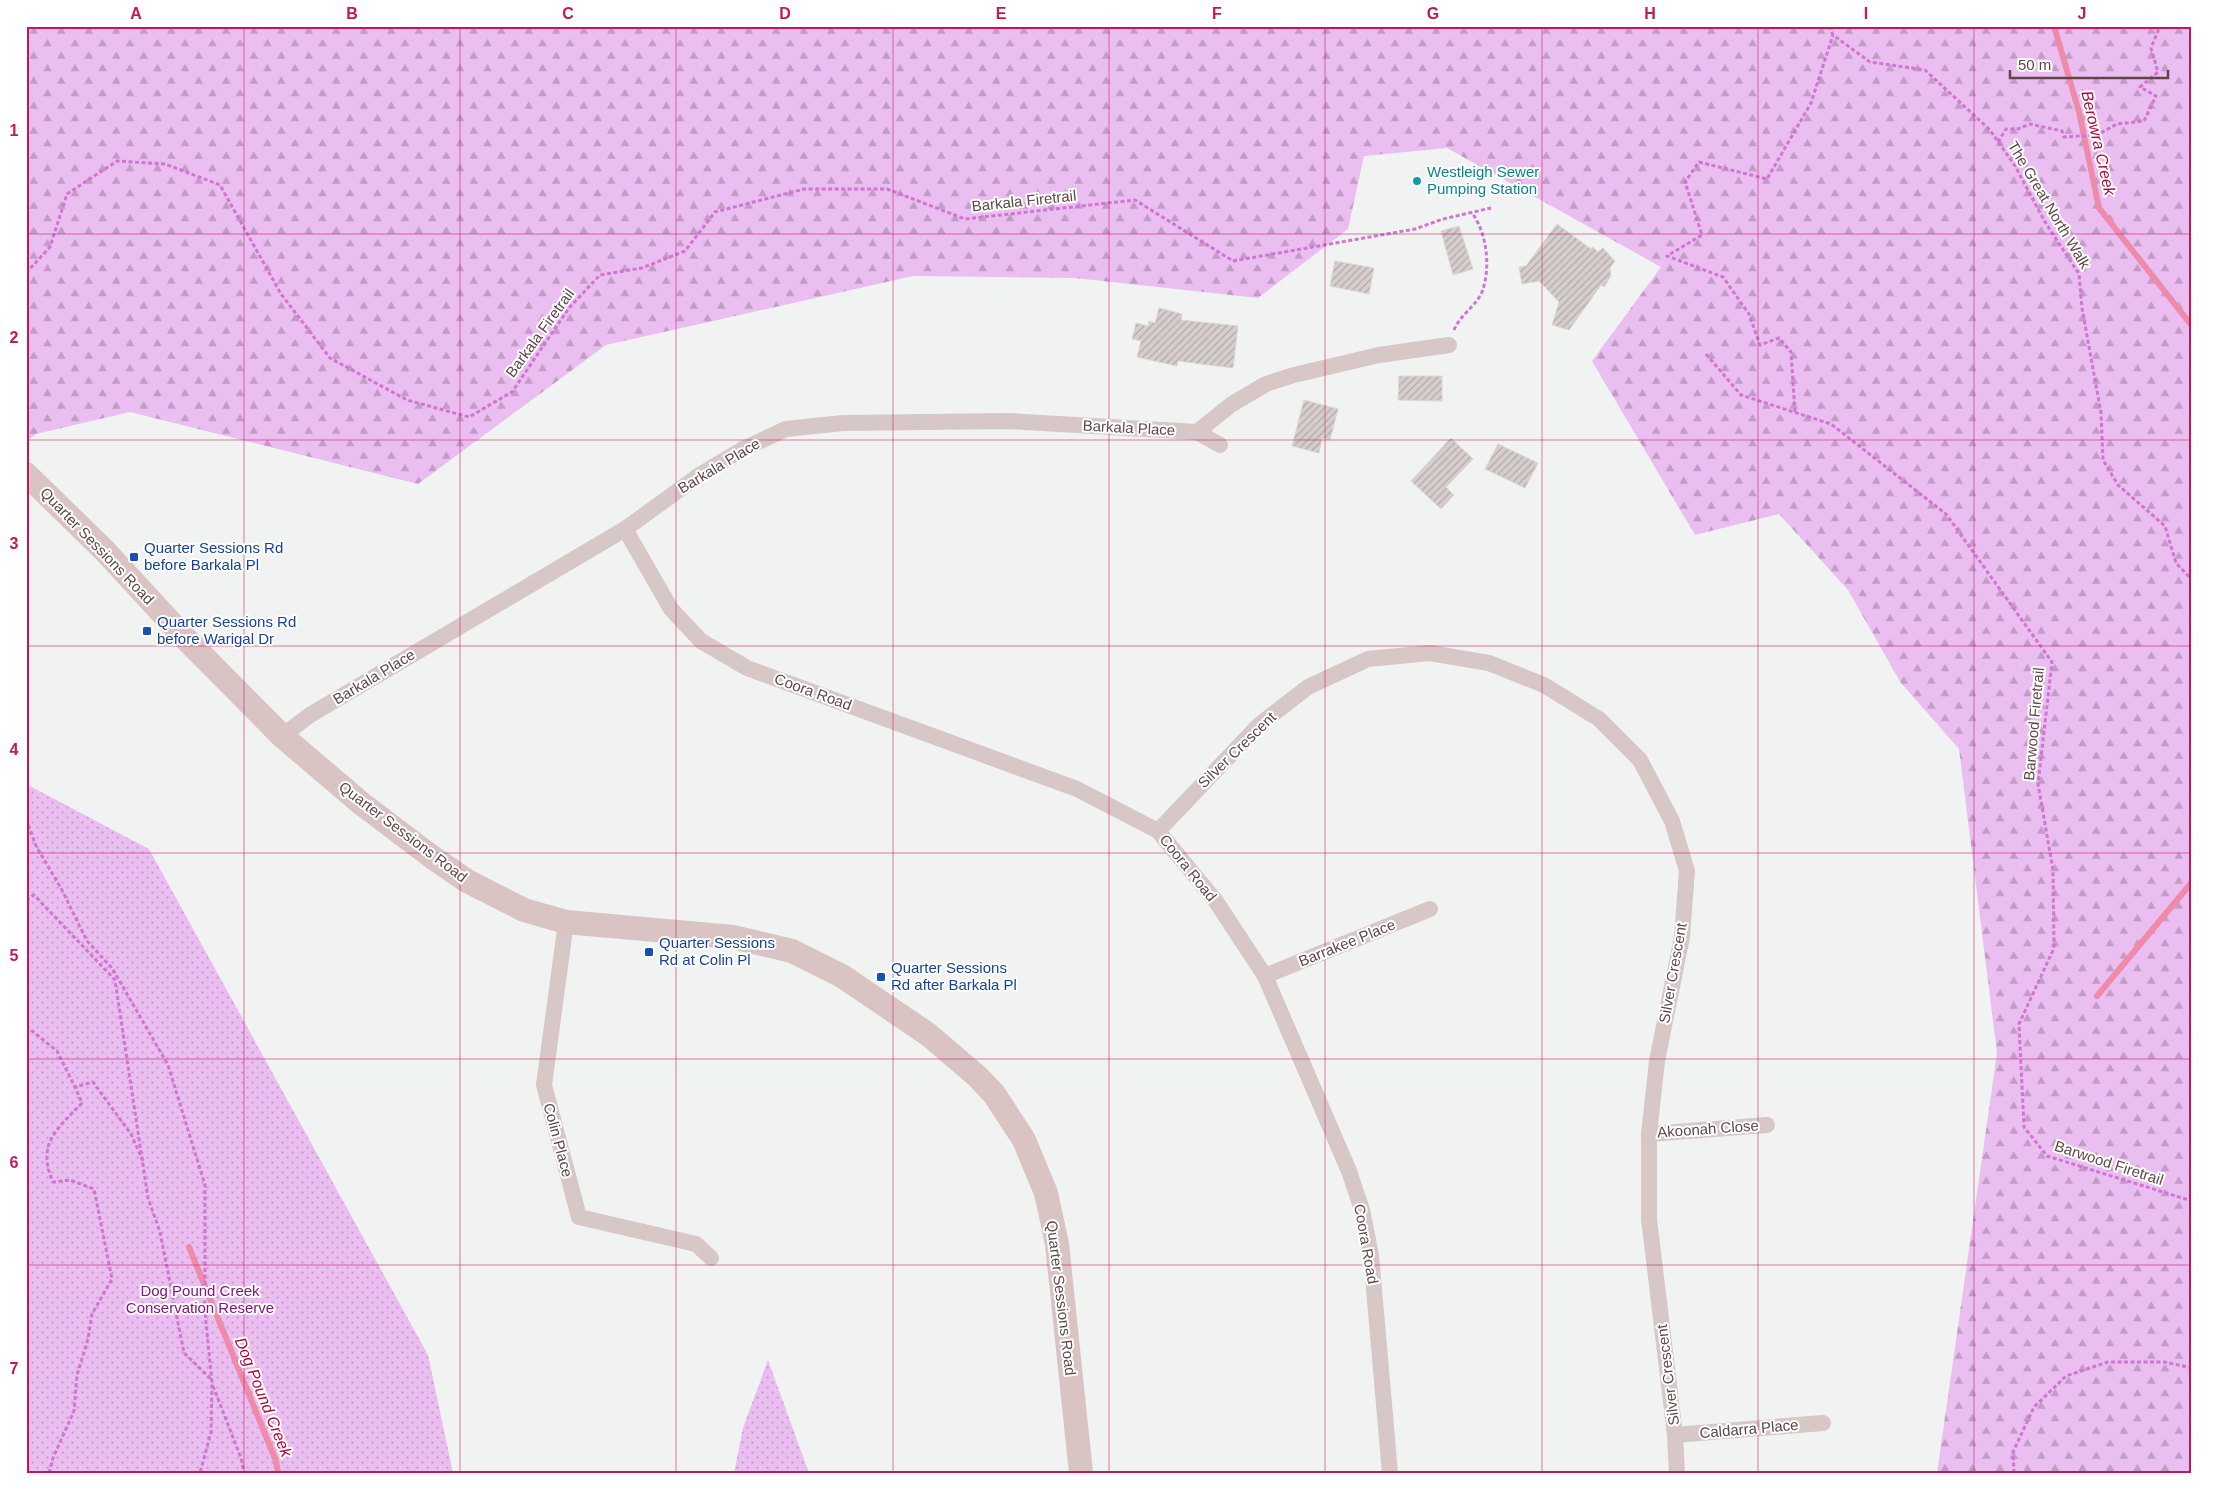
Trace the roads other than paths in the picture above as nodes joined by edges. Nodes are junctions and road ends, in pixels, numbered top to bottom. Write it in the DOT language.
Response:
graph roads {
  1 [pos="1449,345"];
  2 [pos="1197,432"];
  3 [pos="1220,445"];
  4 [pos="26,474"];
  5 [pos="625,529"];
  6 [pos="282,736"];
  7 [pos="1158,831"];
  8 [pos="1430,909"];
  9 [pos="566,922"];
  10 [pos="1265,976"];
  11 [pos="1767,1125"];
  12 [pos="1649,1134"];
  13 [pos="711,1258"];
  14 [pos="1823,1423"];
  15 [pos="1675,1435"];
  16 [pos="1081,1473"];
  17 [pos="1390,1473"];
  18 [pos="1677,1473"];
  1 -- 2 [label="street"];
  2 -- 3 [label="street, Barkala Place"];
  2 -- 5 [label="street, Barkala Place"];
  4 -- 6 [label="main road, Quarter Sessions Road"];
  5 -- 6 [label="street, Barkala Place"];
  5 -- 7 [label="street, Coora Road"];
  6 -- 9 [label="main road, Quarter Sessions Road"];
  7 -- 10 [label="street, Coora Road"];
  7 -- 12 [label="street, Silver Crescent"];
  8 -- 10 [label="street, Barrakee Place"];
  9 -- 13 [label="street, Colin Place"];
  9 -- 16 [label="main road, Quarter Sessions Road"];
  10 -- 17 [label="street, Coora Road"];
  11 -- 12 [label="street, Akoonah Close"];
  12 -- 15 [label="street, Silver Crescent"];
  14 -- 15 [label="street, Caldarra Place"];
  15 -- 18 [label="street, Silver Crescent"];
}
